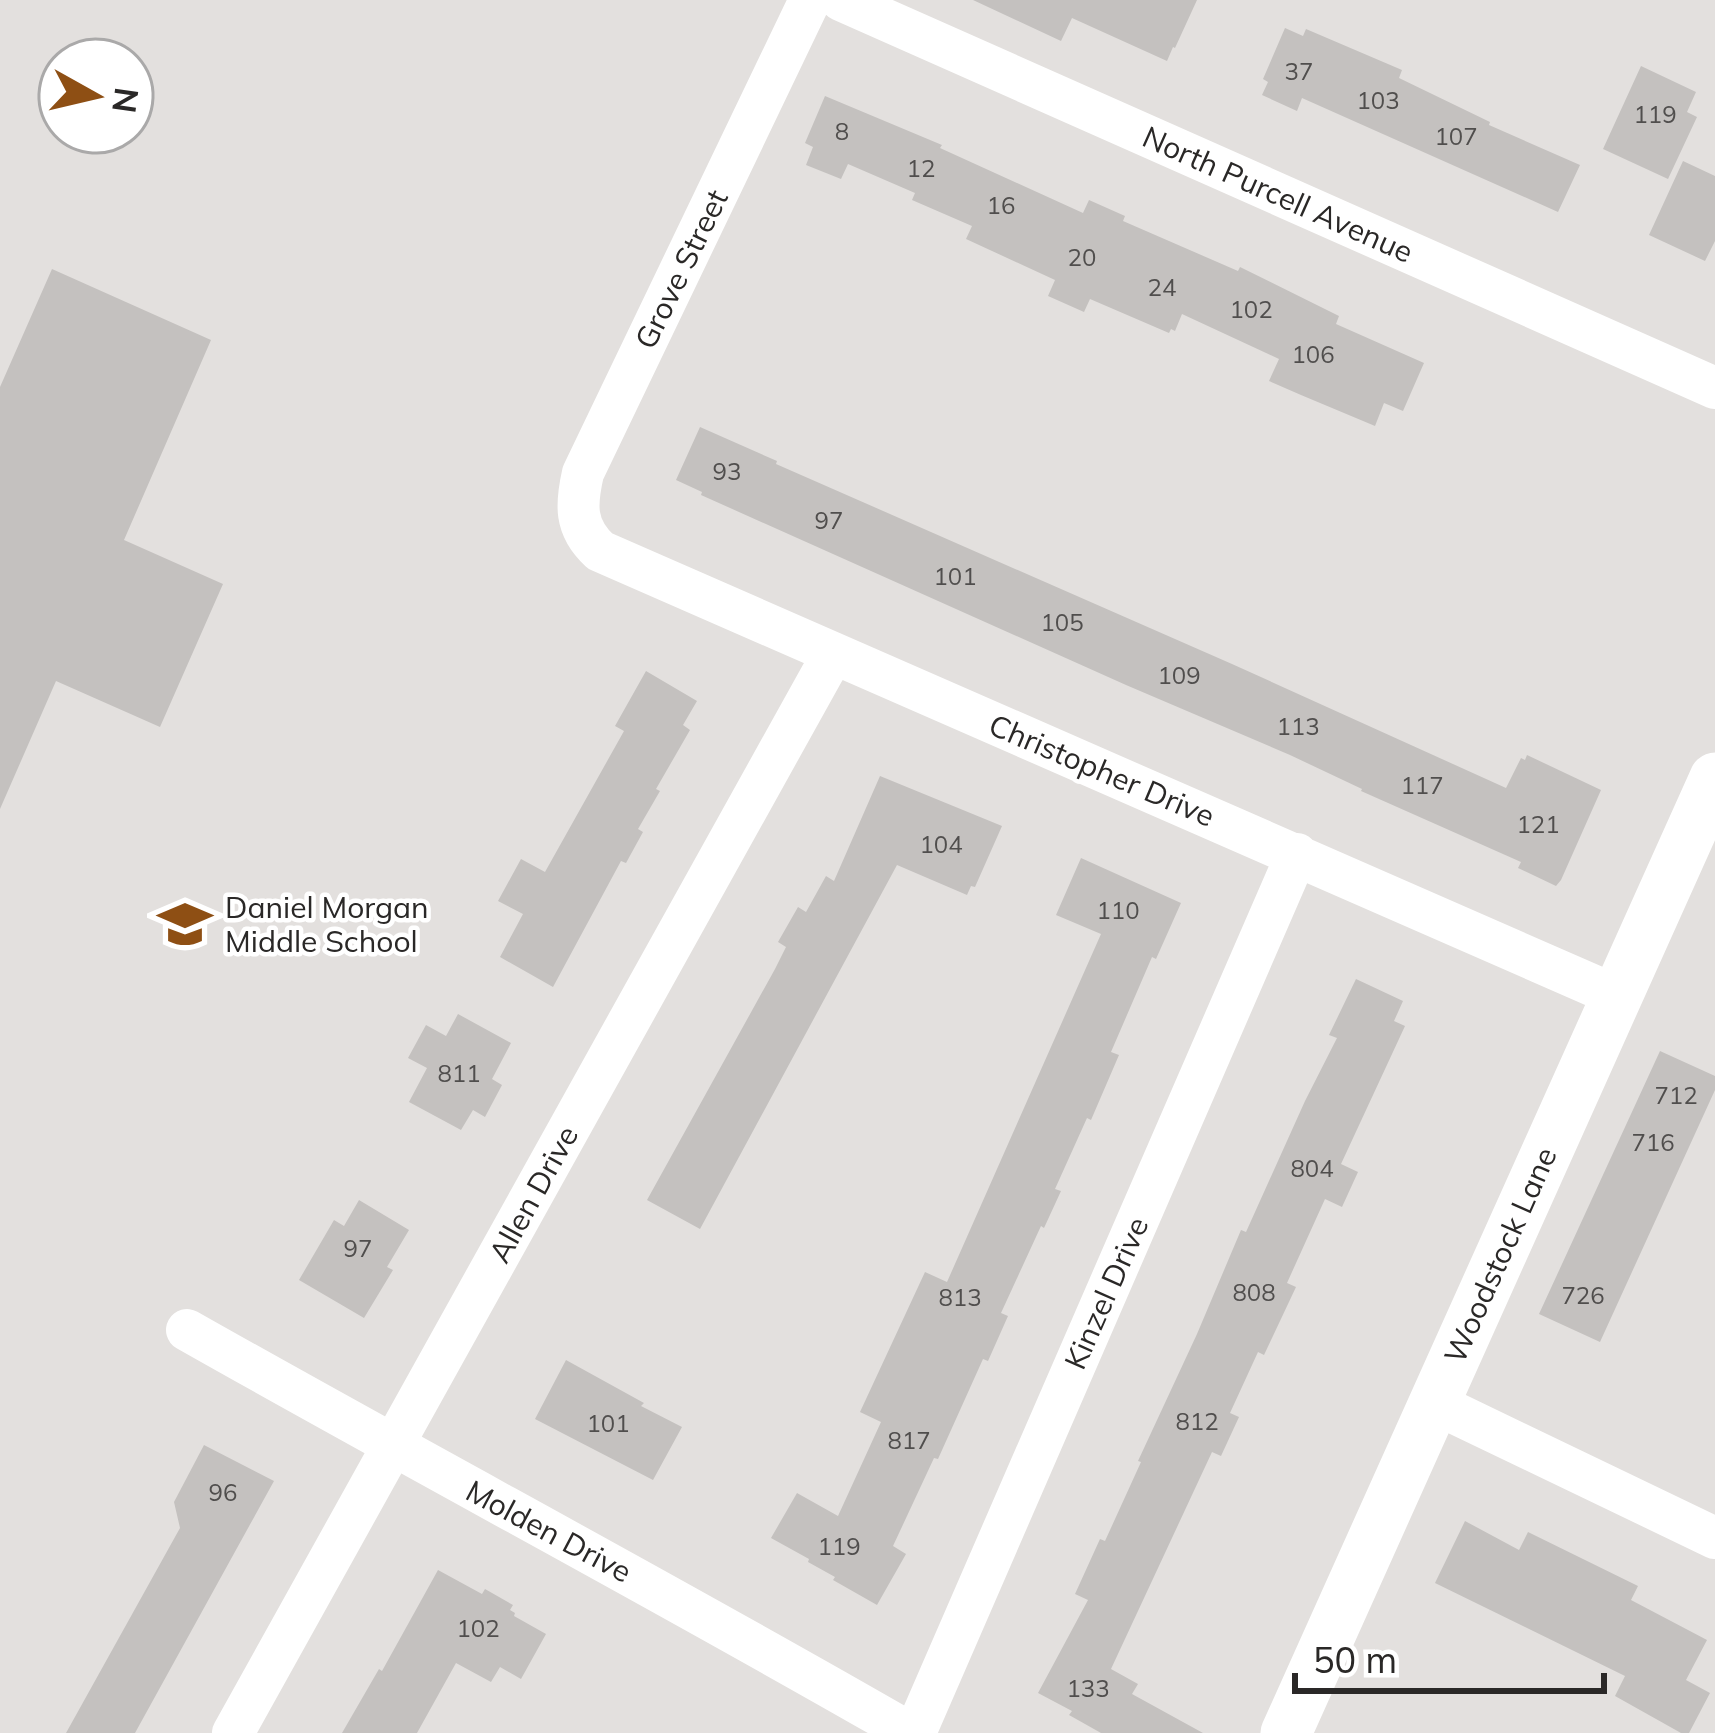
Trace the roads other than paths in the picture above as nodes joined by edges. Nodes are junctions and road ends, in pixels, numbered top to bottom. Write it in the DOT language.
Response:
graph roads {
  1 [pos="809,0"];
  2 [pos="841,0"];
  3 [pos="1715,388"];
  4 [pos="589,541"];
  5 [pos="832,654"];
  6 [pos="1714,785"];
  7 [pos="1297,854"];
  8 [pos="1617,996"];
  9 [pos="187,1330"];
  10 [pos="1434,1403"];
  11 [pos="393,1446"];
  12 [pos="1715,1538"];
  13 [pos="233,1733"];
  14 [pos="913,1733"];
  15 [pos="1286,1733"];
  1 -- 4 [label="street, Grove Street"];
  2 -- 3 [label="street, North Purcell Avenue"];
  4 -- 5 [label="street, Christopher Drive"];
  5 -- 7 [label="street, Christopher Drive"];
  5 -- 11 [label="street, Allen Drive"];
  6 -- 8 [label="street, Woodstock Lane"];
  7 -- 8 [label="street, Christopher Drive"];
  7 -- 14 [label="street, Kinzel Drive"];
  8 -- 10 [label="street, Woodstock Lane"];
  9 -- 11 [label="street, Molden Drive"];
  10 -- 12 [label="street"];
  10 -- 15 [label="street, Woodstock Lane"];
  11 -- 13 [label="street, Allen Drive"];
  11 -- 14 [label="street, Molden Drive"];
}
